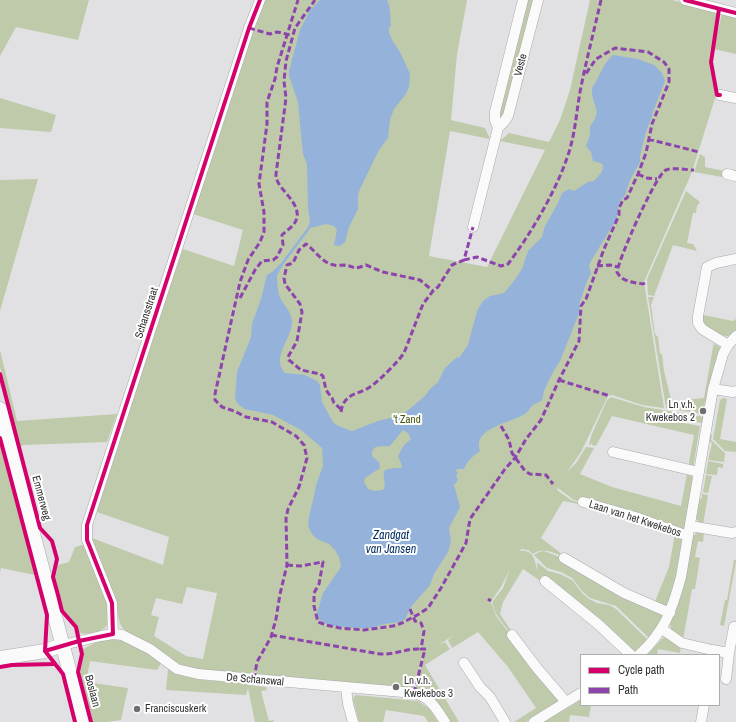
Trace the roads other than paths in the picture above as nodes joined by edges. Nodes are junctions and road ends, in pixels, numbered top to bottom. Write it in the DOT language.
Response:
graph roads {
  1 [pos="260,0"];
  2 [pos="523,0"];
  3 [pos="538,0"];
  4 [pos="686,0"];
  5 [pos="736,13"];
  6 [pos="720,95"];
  7 [pos="736,98"];
  8 [pos="498,128"];
  9 [pos="473,227"];
  10 [pos="736,259"];
  11 [pos="736,336"];
  12 [pos="728,345"];
  13 [pos="713,389"];
  14 [pos="736,391"];
  15 [pos="0,409"];
  16 [pos="613,452"];
  17 [pos="699,472"];
  18 [pos="583,502"];
  19 [pos="690,526"];
  20 [pos="736,532"];
  21 [pos="688,536"];
  22 [pos="564,558"];
  23 [pos="546,581"];
  24 [pos="670,613"];
  25 [pos="736,627"];
  26 [pos="662,629"];
  27 [pos="113,634"];
  28 [pos="512,635"];
  29 [pos="63,645"];
  30 [pos="712,653"];
  31 [pos="729,653"];
  32 [pos="630,654"];
  33 [pos="640,654"];
  34 [pos="0,658"];
  35 [pos="464,663"];
  36 [pos="726,679"];
  37 [pos="346,688"];
  38 [pos="580,694"];
  39 [pos="566,702"];
  40 [pos="704,706"];
  41 [pos="83,722"];
  42 [pos="353,722"];
  43 [pos="445,722"];
  44 [pos="505,722"];
  45 [pos="534,722"];
  46 [pos="701,722"];
  1 -- 27 [label="street, Schansstraat"];
  2 -- 8 [label="street, Veste"];
  3 -- 8 [label="street, Veste"];
  4 -- 5 [label="street"];
  6 -- 7 [label="street"];
  8 -- 9 [label="street, Veste"];
  10 -- 12 [label="street"];
  11 -- 12 [label="street, Laan van het Kwekebos"];
  12 -- 13 [label="street, Laan van het Kwekebos"];
  13 -- 14 [label="street"];
  13 -- 17 [label="street, Laan van het Kwekebos"];
  15 -- 29 [label="main road, Emmerweg"];
  16 -- 17 [label="street"];
  17 -- 19 [label="street, Laan van het Kwekebos"];
  18 -- 21 [label="street, Laan van het Kwekebos"];
  19 -- 20 [label="street, Laan van het Kwekebos"];
  19 -- 21 [label="street, Laan van het Kwekebos"];
  21 -- 24 [label="street, Laan van het Kwekebos"];
  22 -- 24 [label="street"];
  23 -- 32 [label="street"];
  24 -- 26 [label="street, Laan van het Kwekebos"];
  25 -- 31 [label="street"];
  26 -- 30 [label="street"];
  26 -- 33 [label="street, Laan van het Kwekebos"];
  27 -- 29 [label="street, De Schanswal"];
  27 -- 37 [label="street, De Schanswal"];
  28 -- 39 [label="street"];
  29 -- 34 [label="main road"];
  29 -- 41 [label="main road, Boslaan"];
  30 -- 31 [label="street"];
  31 -- 36 [label="street"];
  35 -- 44 [label="street"];
  37 -- 42 [label="street"];
  37 -- 43 [label="street, De Schanswal"];
  38 -- 39 [label="street"];
  39 -- 45 [label="street"];
  40 -- 46 [label="street"];
}
